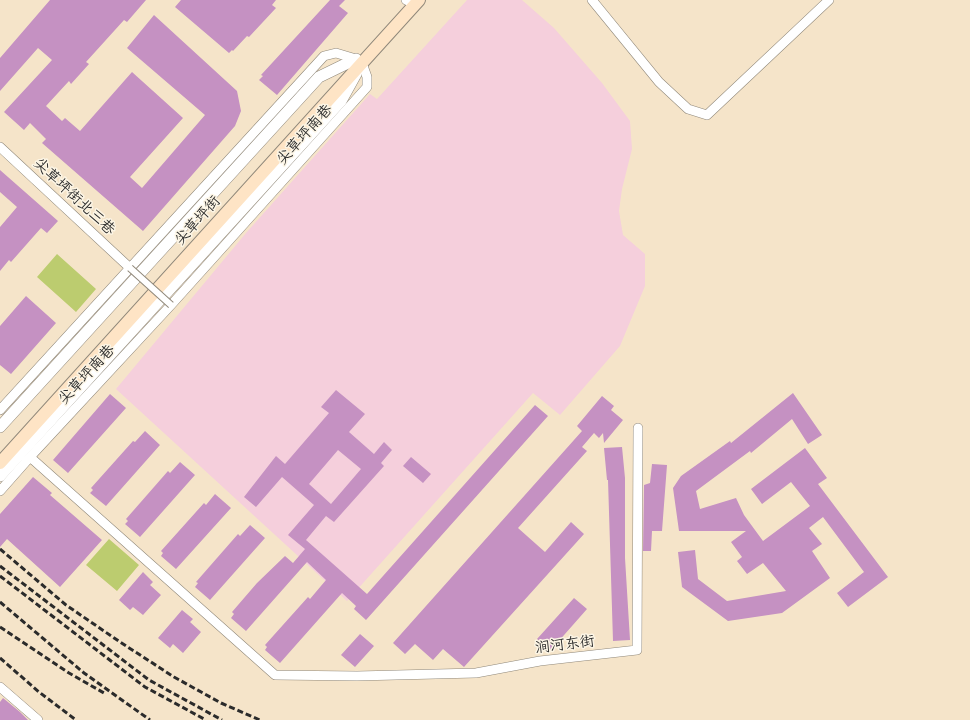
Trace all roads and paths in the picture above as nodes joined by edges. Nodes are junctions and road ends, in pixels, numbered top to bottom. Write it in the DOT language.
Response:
graph roads {
  1 [pos="410,0"];
  2 [pos="592,0"];
  3 [pos="829,0"];
  4 [pos="359,61"];
  5 [pos="0,147"];
  6 [pos="130,268"];
  7 [pos="171,305"];
  8 [pos="0,410"];
  9 [pos="0,427"];
  10 [pos="638,428"];
  11 [pos="0,450"];
  12 [pos="30,457"];
  13 [pos="0,463"];
  14 [pos="0,476"];
  15 [pos="0,491"];
  16 [pos="0,687"];
  17 [pos="38,720"];
  1 -- 4 [label="main road, 尖草坪街"];
  2 -- 3 [label="street"];
  4 -- 6 [label="street"];
  4 -- 7 [label="street, 尖草坪南巷"];
  4 -- 9 [label="street"];
  4 -- 11 [label="main road, 尖草坪街"];
  4 -- 13 [label="main road, 尖草坪街"];
  4 -- 14 [label="street"];
  5 -- 6 [label="street, 尖草坪街北三巷"];
  6 -- 7 [label="street, bridge"];
  6 -- 8 [label="street"];
  7 -- 12 [label="street, 尖草坪南巷"];
  10 -- 12 [label="street, 涧河东街"];
  12 -- 15 [label="street, 尖草坪南巷"];
  16 -- 17 [label="street"];
}
